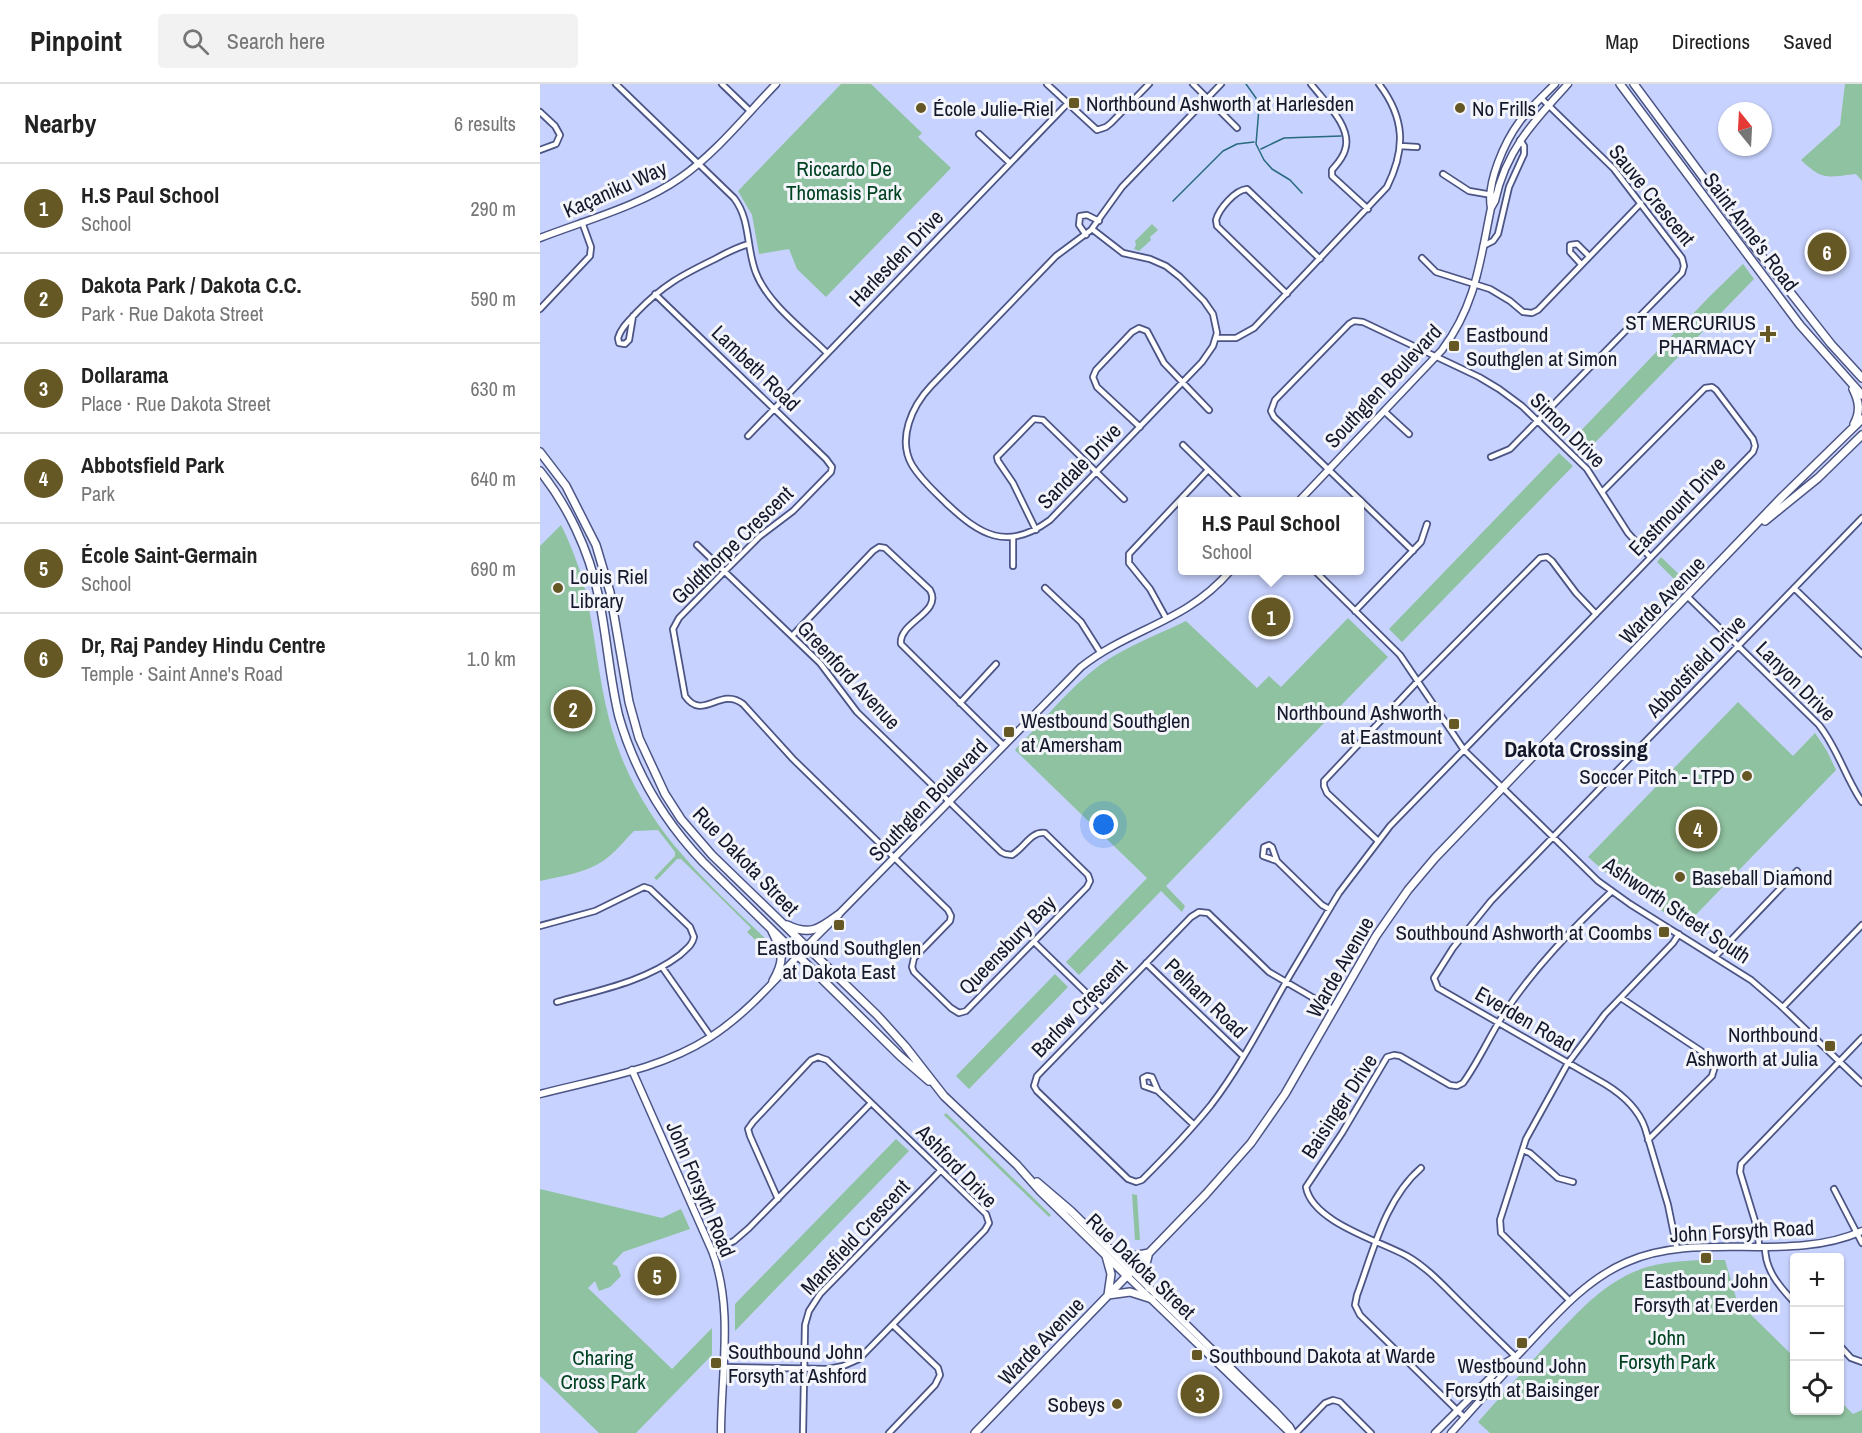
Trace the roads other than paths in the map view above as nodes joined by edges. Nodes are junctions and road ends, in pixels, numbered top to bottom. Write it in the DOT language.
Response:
graph roads {
  1 [pos="616,84"];
  2 [pos="722,84"];
  3 [pos="776,84"];
  4 [pos="1047,84"];
  5 [pos="1149,84"];
  6 [pos="1193,84"];
  7 [pos="1221,84"];
  8 [pos="1311,84"];
  9 [pos="1379,84"];
  10 [pos="1555,84"];
  11 [pos="1568,84"];
  12 [pos="1618,84"];
  13 [pos="1634,84"];
  14 [pos="1208,98"];
  15 [pos="1541,98"];
  16 [pos="1068,103"];
  17 [pos="1548,106"];
  18 [pos="750,111"];
  19 [pos="540,112"];
  20 [pos="1237,128"];
  21 [pos="979,134"];
  22 [pos="1520,140"];
  23 [pos="1400,146"];
  24 [pos="1417,147"];
  25 [pos="540,150"];
  26 [pos="699,163"];
  27 [pos="1010,163"];
  28 [pos="1443,174"];
  29 [pos="1493,195"];
  30 [pos="1641,204"];
  31 [pos="1368,209"];
  32 [pos="1099,221"];
  33 [pos="582,222"];
  34 [pos="1092,229"];
  35 [pos="1086,235"];
  36 [pos="540,238"];
  37 [pos="749,244"];
  38 [pos="1483,246"];
  39 [pos="1589,256"];
  40 [pos="1422,258"];
  41 [pos="1320,259"];
  42 [pos="1581,264"];
  43 [pos="1475,285"];
  44 [pos="655,294"];
  45 [pos="1287,294"];
  46 [pos="540,309"];
  47 [pos="633,316"];
  48 [pos="1216,338"];
  49 [pos="828,353"];
  50 [pos="1436,357"];
  51 [pos="1862,378"];
  52 [pos="1849,381"];
  53 [pos="1183,382"];
  54 [pos="1862,395"];
  55 [pos="774,408"];
  56 [pos="1209,410"];
  57 [pos="1384,411"];
  58 [pos="1862,419"];
  59 [pos="1538,421"];
  60 [pos="1140,427"];
  61 [pos="1409,434"];
  62 [pos="1847,434"];
  63 [pos="748,436"];
  64 [pos="1861,436"];
  65 [pos="1183,445"];
  66 [pos="540,452"];
  67 [pos="1491,457"];
  68 [pos="832,467"];
  69 [pos="1328,469"];
  70 [pos="1208,470"];
  71 [pos="540,471"];
  72 [pos="1097,472"];
  73 [pos="1603,491"];
  74 [pos="1183,497"];
  75 [pos="1238,497"];
  76 [pos="1302,497"];
  77 [pos="1357,497"];
  78 [pos="1125,499"];
  79 [pos="1178,502"];
  80 [pos="1364,504"];
  81 [pos="1862,518"];
  82 [pos="1427,524"];
  83 [pos="1036,530"];
  84 [pos="1751,531"];
  85 [pos="1012,537"];
  86 [pos="697,545"];
  87 [pos="1413,551"];
  88 [pos="1650,557"];
  89 [pos="1013,566"];
  90 [pos="724,571"];
  91 [pos="1226,575"];
  92 [pos="1319,575"];
  93 [pos="1045,588"];
  94 [pos="1794,588"];
  95 [pos="1688,597"];
  96 [pos="1355,611"];
  97 [pos="1596,614"];
  98 [pos="1166,618"];
  99 [pos="792,636"];
  100 [pos="1738,645"];
  101 [pos="1100,652"];
  102 [pos="1862,654"];
  103 [pos="996,664"];
  104 [pos="1418,681"];
  105 [pos="960,703"];
  106 [pos="1003,745"];
  107 [pos="1464,750"];
  108 [pos="1503,788"];
  109 [pos="950,802"];
  110 [pos="1862,802"];
  111 [pos="1553,837"];
  112 [pos="1378,841"];
  113 [pos="895,858"];
  114 [pos="1277,861"];
  115 [pos="1797,871"];
  116 [pos="1612,891"];
  117 [pos="1329,909"];
  118 [pos="838,915"];
  119 [pos="782,922"];
  120 [pos="1862,925"];
  121 [pos="540,926"];
  122 [pos="770,926"];
  123 [pos="1679,934"];
  124 [pos="1034,942"];
  125 [pos="806,946"];
  126 [pos="798,954"];
  127 [pos="1715,957"];
  128 [pos="1146,963"];
  129 [pos="662,967"];
  130 [pos="773,981"];
  131 [pos="1286,982"];
  132 [pos="1621,998"];
  133 [pos="557,1002"];
  134 [pos="1783,1007"];
  135 [pos="1102,1008"];
  136 [pos="1334,1010"];
  137 [pos="1498,1023"];
  138 [pos="711,1037"];
  139 [pos="1862,1038"];
  140 [pos="1243,1056"];
  141 [pos="1839,1061"];
  142 [pos="1568,1064"];
  143 [pos="632,1070"];
  144 [pos="1862,1083"];
  145 [pos="936,1086"];
  146 [pos="1158,1091"];
  147 [pos="540,1094"];
  148 [pos="871,1103"];
  149 [pos="1194,1125"];
  150 [pos="1648,1140"];
  151 [pos="1523,1150"];
  152 [pos="1421,1168"];
  153 [pos="941,1170"];
  154 [pos="1023,1172"];
  155 [pos="1572,1182"];
  156 [pos="1834,1189"];
  157 [pos="778,1199"];
  158 [pos="1859,1232"];
  159 [pos="1376,1242"];
  160 [pos="1862,1243"];
  161 [pos="1762,1247"];
  162 [pos="1677,1248"];
  163 [pos="712,1251"];
  164 [pos="1105,1253"];
  165 [pos="1115,1253"];
  166 [pos="1149,1253"];
  167 [pos="1130,1273"];
  168 [pos="1149,1288"];
  169 [pos="1108,1295"];
  170 [pos="1790,1298"];
  171 [pos="1152,1299"];
  172 [pos="1570,1301"];
  173 [pos="893,1325"];
  174 [pos="1844,1352"];
  175 [pos="1516,1357"];
  176 [pos="1862,1362"];
  177 [pos="723,1367"];
  178 [pos="804,1369"];
  179 [pos="1457,1410"];
  180 [pos="1465,1418"];
  181 [pos="722,1433"];
  182 [pos="802,1433"];
  183 [pos="889,1433"];
  184 [pos="975,1433"];
  185 [pos="1293,1433"];
  186 [pos="1371,1433"];
  187 [pos="1435,1433"];
  188 [pos="1450,1433"];
  1 -- 26 [label="street"];
  2 -- 18 [label="street"];
  3 -- 18 [label="street, Kaçaniku Way"];
  4 -- 16 [label="street"];
  5 -- 16 [label="street"];
  6 -- 14 [label="street"];
  7 -- 14 [label="street, Sandale Drive"];
  8 -- 31 [label="street"];
  9 -- 23 [label="street"];
  10 -- 15 [label="street, Southglen Boulevard"];
  11 -- 17 [label="street, Southglen Boulevard"];
  12 -- 52 [label="main road, Saint Anne's Road"];
  13 -- 51 [label="main road, Saint Anne's Road"];
  14 -- 20 [label="street"];
  14 -- 32 [label="street, Sandale Drive"];
  15 -- 17 [label="street, Sauve Crescent"];
  15 -- 29 [label="street, Southglen Boulevard"];
  16 -- 27 [label="street, Harlesden Drive"];
  17 -- 22 [label="street, Southglen Boulevard"];
  17 -- 30 [label="street, Sauve Crescent"];
  18 -- 26 [label="street, Kaçaniku Way"];
  19 -- 25 [label="street"];
  21 -- 27 [label="street"];
  22 -- 29 [label="street, Southglen Boulevard"];
  22 -- 38 [label="street, Southglen Boulevard"];
  23 -- 24 [label="street"];
  23 -- 31 [label="street"];
  26 -- 33 [label="street, Kaçaniku Way"];
  26 -- 37 [label="street"];
  27 -- 49 [label="street, Harlesden Drive"];
  28 -- 29 [label="street"];
  29 -- 38 [label="street, Southglen Boulevard"];
  30 -- 39 [label="street"];
  30 -- 59 [label="street, Sauve Crescent"];
  31 -- 41 [label="street"];
  32 -- 34 [label="street, Sandale Drive"];
  32 -- 35 [label="street"];
  33 -- 36 [label="street, Kaçaniku Way"];
  33 -- 46 [label="street"];
  34 -- 35 [label="street, Sandale Drive"];
  34 -- 48 [label="street"];
  35 -- 85 [label="street, Sandale Drive"];
  37 -- 44 [label="street"];
  37 -- 49 [label="street"];
  38 -- 43 [label="street, Southglen Boulevard"];
  39 -- 42 [label="street"];
  39 -- 42 [label="street"];
  40 -- 43 [label="street"];
  41 -- 45 [label="street"];
  41 -- 45 [label="street"];
  42 -- 43 [label="street"];
  43 -- 50 [label="street, Southglen Boulevard"];
  44 -- 47 [label="street"];
  44 -- 55 [label="street, Lambeth Road"];
  45 -- 48 [label="street"];
  47 -- 47 [label="street"];
  48 -- 53 [label="street, Sandale Drive"];
  49 -- 55 [label="street, Harlesden Drive"];
  50 -- 57 [label="street, Southglen Boulevard"];
  50 -- 59 [label="street, Simon Drive"];
  50 -- 69 [label="street, Simon Drive"];
  52 -- 54 [label="main road, Saint Anne's Road"];
  52 -- 62 [label="main road"];
  53 -- 56 [label="street"];
  53 -- 60 [label="street, Sandale Drive"];
  53 -- 60 [label="street"];
  55 -- 63 [label="street, Harlesden Drive"];
  55 -- 68 [label="street, Lambeth Road"];
  57 -- 61 [label="street"];
  57 -- 69 [label="street, Southglen Boulevard"];
  58 -- 62 [label="main road, Warde Avenue"];
  59 -- 67 [label="street, Sauve Crescent"];
  59 -- 73 [label="street, Simon Drive"];
  60 -- 72 [label="street, Sandale Drive"];
  62 -- 84 [label="main road, Warde Avenue"];
  64 -- 84 [label="main road, Warde Avenue"];
  65 -- 70 [label="street"];
  66 -- 119 [label="main road, Rue Dakota Street"];
  68 -- 90 [label="street, Goldthorpe Crescent"];
  69 -- 76 [label="street, Southglen Boulevard"];
  69 -- 77 [label="street"];
  70 -- 74 [label="street"];
  70 -- 75 [label="street"];
  71 -- 122 [label="main road, Rue Dakota Street"];
  72 -- 78 [label="street"];
  72 -- 83 [label="street, Sandale Drive"];
  72 -- 83 [label="street"];
  73 -- 88 [label="street, Simon Drive"];
  73 -- 88 [label="street, Eastmount Drive"];
  79 -- 98 [label="street"];
  80 -- 87 [label="street"];
  81 -- 94 [label="street, Abbotsfield Drive"];
  82 -- 87 [label="street"];
  83 -- 85 [label="street, Sandale Drive"];
  84 -- 95 [label="main road, Warde Avenue"];
  85 -- 89 [label="street"];
  86 -- 90 [label="street, Greenford Avenue"];
  87 -- 96 [label="street"];
  88 -- 97 [label="street, Eastmount Drive"];
  90 -- 99 [label="street, Greenford Avenue"];
  90 -- 113 [label="street, Goldthorpe Crescent"];
  91 -- 98 [label="street, Southglen Boulevard"];
  92 -- 96 [label="street, Ashworth Street South"];
  93 -- 101 [label="street"];
  94 -- 100 [label="street, Abbotsfield Drive"];
  94 -- 102 [label="street"];
  95 -- 100 [label="street, Lanyon Drive"];
  95 -- 108 [label="main road, Warde Avenue"];
  96 -- 104 [label="street, Ashworth Street South"];
  97 -- 104 [label="street"];
  97 -- 107 [label="street, Eastmount Drive"];
  98 -- 101 [label="street, Southglen Boulevard"];
  99 -- 105 [label="street"];
  99 -- 109 [label="street, Greenford Avenue"];
  100 -- 110 [label="street, Lanyon Drive"];
  100 -- 111 [label="street, Abbotsfield Drive"];
  101 -- 106 [label="street, Southglen Boulevard"];
  103 -- 105 [label="street"];
  104 -- 107 [label="street, Ashworth Street South"];
  104 -- 112 [label="street"];
  105 -- 106 [label="street"];
  106 -- 109 [label="street, Southglen Boulevard"];
  107 -- 108 [label="street, Ashworth Street South"];
  107 -- 112 [label="street, Barlow Crescent"];
  108 -- 111 [label="street, Ashworth Street South"];
  108 -- 136 [label="main road, Warde Avenue"];
  109 -- 113 [label="street, Southglen Boulevard"];
  109 -- 124 [label="street, Queensbury Bay"];
  111 -- 116 [label="street, Ashworth Street South"];
  111 -- 137 [label="street, Everden Road"];
  112 -- 117 [label="street, Barlow Crescent"];
  113 -- 118 [label="street, Southglen Boulevard"];
  113 -- 124 [label="street, Queensbury Bay"];
  114 -- 117 [label="street"];
  115 -- 127 [label="street"];
  116 -- 123 [label="street, Ashworth Street South"];
  116 -- 137 [label="street, Baisinger Drive"];
  117 -- 131 [label="street, Barlow Crescent"];
  118 -- 119 [label="main road"];
  118 -- 125 [label="street, Southglen Boulevard"];
  119 -- 125 [label="main road, Rue Dakota Street"];
  120 -- 134 [label="street"];
  121 -- 129 [label="street"];
  122 -- 126 [label="main road, Rue Dakota Street"];
  122 -- 130 [label="main road"];
  123 -- 127 [label="street, Ashworth Street South"];
  123 -- 132 [label="street"];
  124 -- 135 [label="street"];
  125 -- 126 [label="street, Southglen Boulevard"];
  125 -- 145 [label="main road, Rue Dakota Street"];
  126 -- 130 [label="street, Southglen Boulevard"];
  126 -- 145 [label="main road, Rue Dakota Street"];
  127 -- 134 [label="street, Ashworth Street South"];
  128 -- 131 [label="street, Barlow Crescent"];
  128 -- 135 [label="street, Barlow Crescent"];
  128 -- 140 [label="street, Pelham Road"];
  129 -- 133 [label="street"];
  129 -- 138 [label="street"];
  130 -- 138 [label="street, Southglen Boulevard"];
  131 -- 136 [label="street, Barlow Crescent"];
  131 -- 140 [label="street, Barlow Crescent"];
  132 -- 142 [label="street"];
  132 -- 150 [label="street"];
  134 -- 141 [label="street, Ashworth Street South"];
  135 -- 149 [label="street, Barlow Crescent"];
  136 -- 166 [label="main road, Warde Avenue"];
  137 -- 142 [label="street, Everden Road"];
  137 -- 159 [label="street, Baisinger Drive"];
  138 -- 143 [label="street, Southglen Boulevard"];
  139 -- 141 [label="street"];
  140 -- 149 [label="street, Barlow Crescent"];
  141 -- 144 [label="street, Ashworth Street South"];
  141 -- 161 [label="street"];
  142 -- 150 [label="street, Everden Road"];
  142 -- 151 [label="street"];
  143 -- 147 [label="street, Southglen Boulevard"];
  143 -- 163 [label="street, John Forsyth Road"];
  145 -- 154 [label="main road, Rue Dakota Street"];
  146 -- 149 [label="street"];
  148 -- 153 [label="street, Ashford Drive"];
  148 -- 157 [label="street"];
  148 -- 157 [label="street, Ashford Drive"];
  150 -- 162 [label="street, Everden Road"];
  151 -- 155 [label="street"];
  151 -- 172 [label="street"];
  152 -- 159 [label="street"];
  153 -- 173 [label="street, Ashford Drive"];
  153 -- 178 [label="street, Mansfield Crescent"];
  154 -- 164 [label="main road, Rue Dakota Street"];
  154 -- 165 [label="main road, Rue Dakota Street"];
  156 -- 158 [label="street"];
  157 -- 163 [label="street"];
  158 -- 160 [label="street"];
  158 -- 161 [label="street, John Forsyth Road"];
  159 -- 175 [label="street, Baisinger Drive"];
  159 -- 179 [label="street"];
  161 -- 162 [label="street, John Forsyth Road"];
  161 -- 170 [label="street"];
  162 -- 172 [label="street, John Forsyth Road"];
  163 -- 177 [label="street, John Forsyth Road"];
  164 -- 167 [label="main road, Rue Dakota Street"];
  164 -- 169 [label="main road"];
  165 -- 166 [label="main road"];
  165 -- 167 [label="main road, Rue Dakota Street"];
  166 -- 167 [label="main road, Warde Avenue"];
  166 -- 168 [label="main road"];
  167 -- 168 [label="street, Rue Dakota Street"];
  167 -- 169 [label="main road, Warde Avenue"];
  167 -- 171 [label="street, Rue Dakota Street"];
  168 -- 185 [label="street, Rue Dakota Street"];
  169 -- 171 [label="main road"];
  169 -- 184 [label="main road, Warde Avenue"];
  171 -- 185 [label="street, Rue Dakota Street"];
  172 -- 175 [label="street, John Forsyth Road"];
  173 -- 178 [label="street, Ashford Drive"];
  173 -- 183 [label="street"];
  174 -- 176 [label="street"];
  175 -- 179 [label="street, John Forsyth Road"];
  175 -- 180 [label="street, John Forsyth Road"];
  177 -- 178 [label="street, Ashford Drive"];
  177 -- 181 [label="street, John Forsyth Road"];
  178 -- 182 [label="street, Mansfield Crescent"];
  179 -- 180 [label="street"];
  179 -- 187 [label="street, John Forsyth Road"];
  180 -- 188 [label="street, John Forsyth Road"];
  185 -- 186 [label="street"];
}
